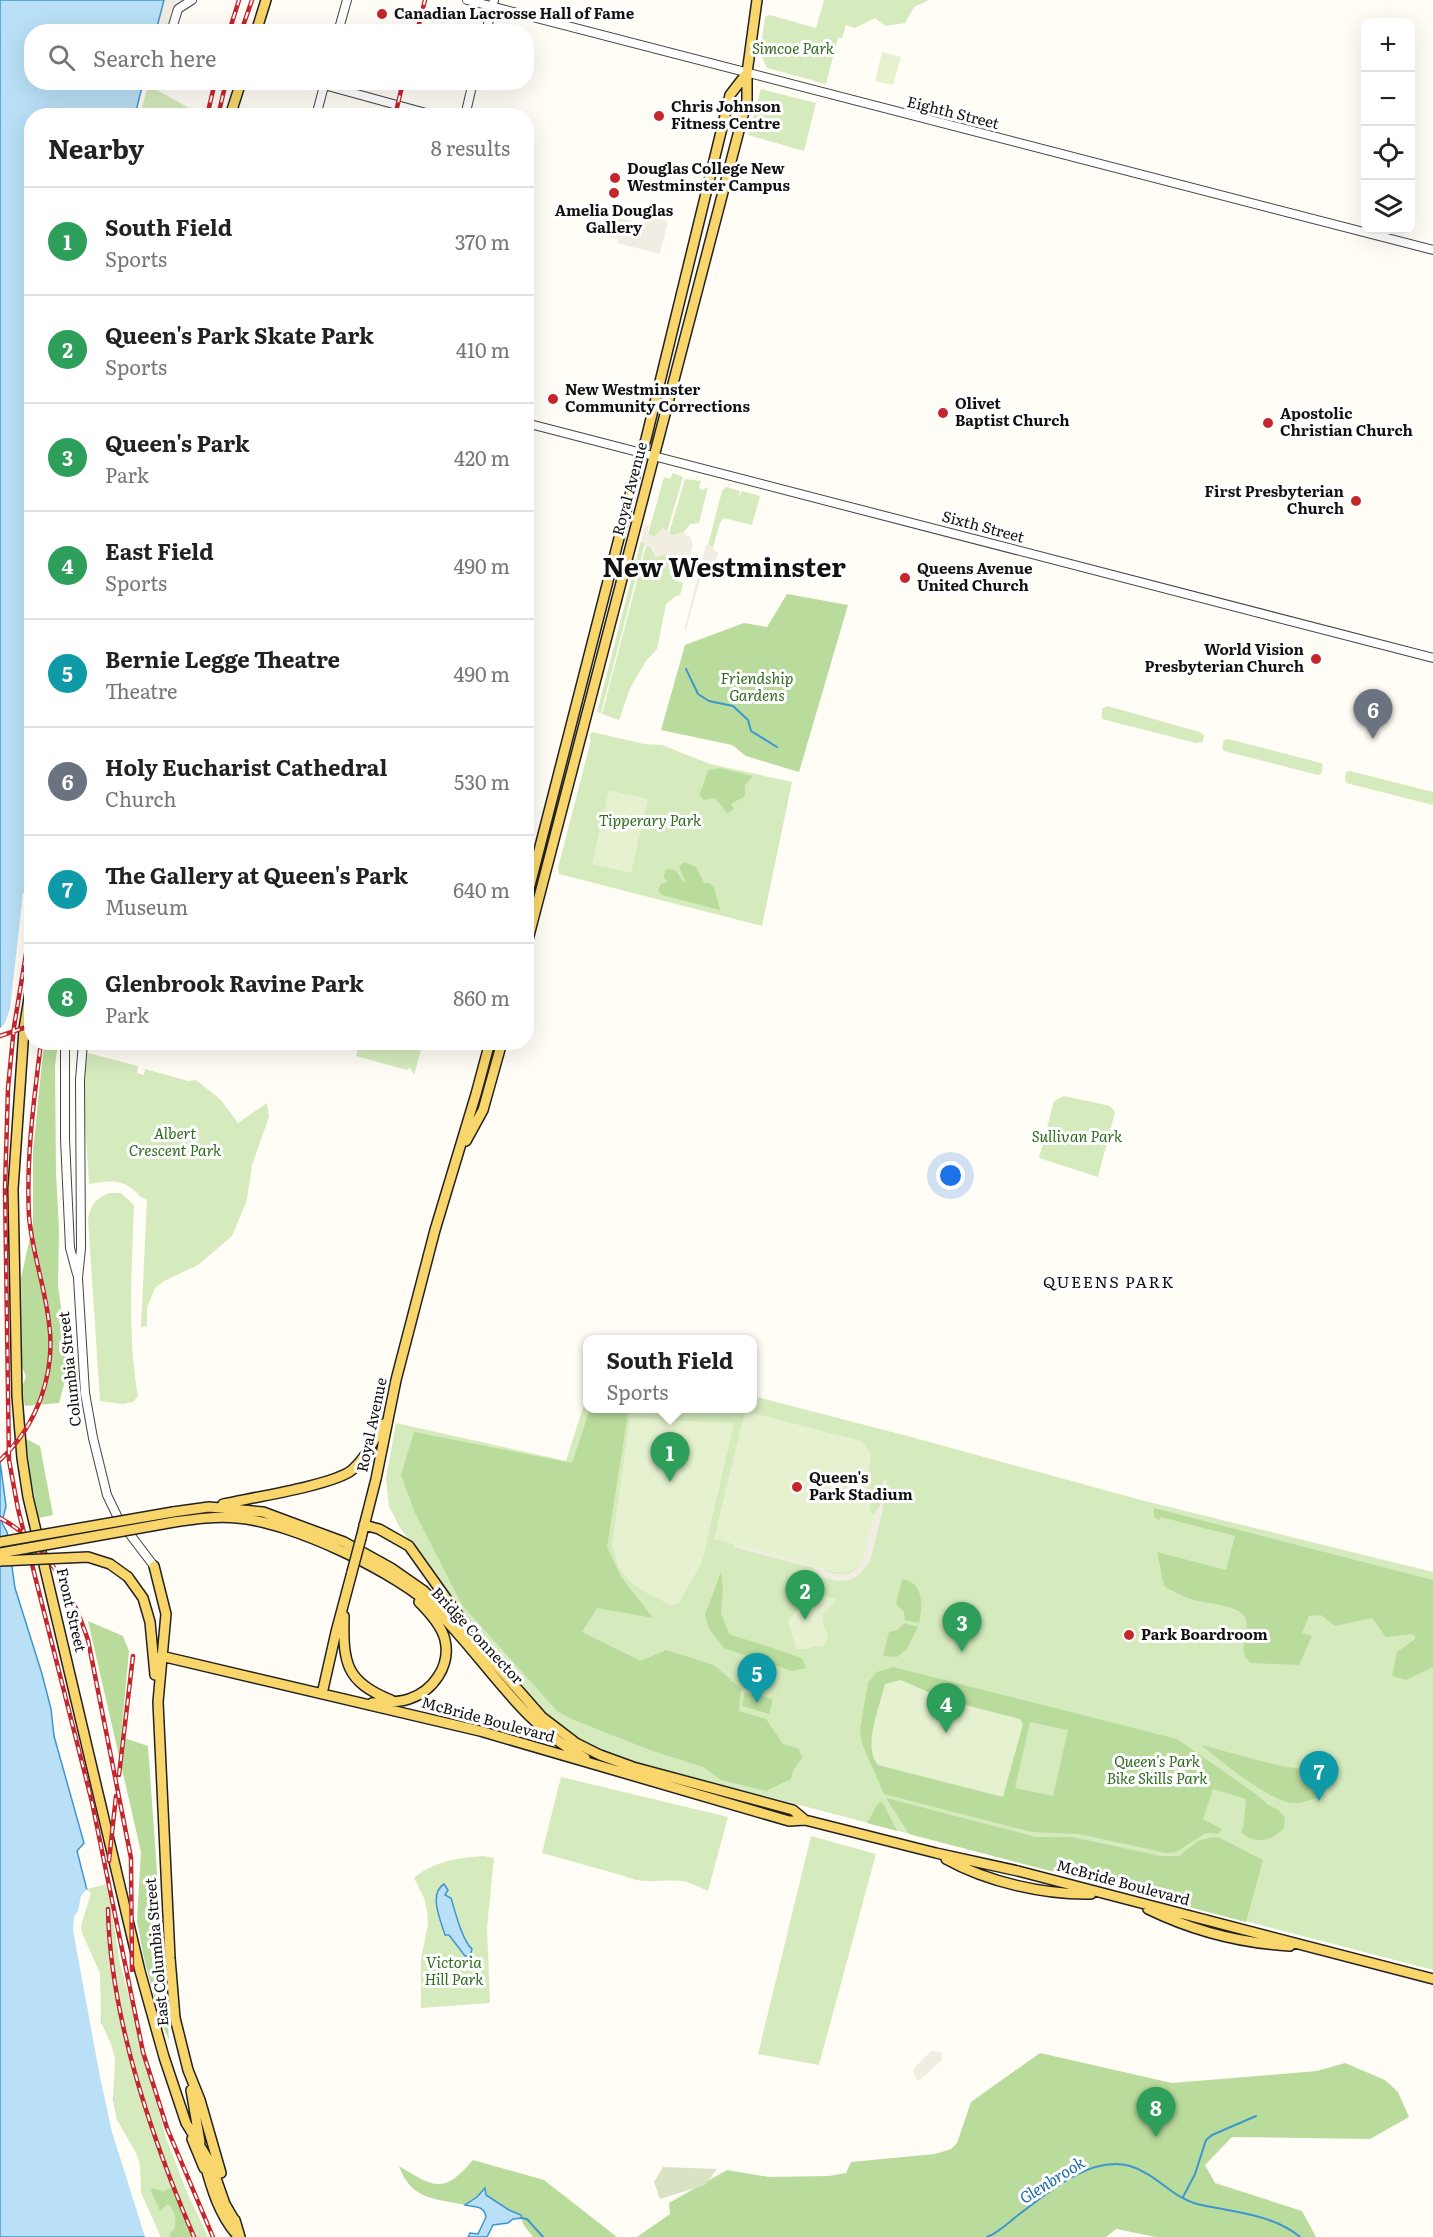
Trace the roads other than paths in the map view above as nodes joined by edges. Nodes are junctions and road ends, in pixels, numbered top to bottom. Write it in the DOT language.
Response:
graph roads {
  1 [pos="192,0"];
  2 [pos="266,0"];
  3 [pos="346,0"];
  4 [pos="467,0"];
  5 [pos="757,0"];
  6 [pos="493,3"];
  7 [pos="173,24"];
  8 [pos="258,24"];
  9 [pos="340,24"];
  10 [pos="488,24"];
  11 [pos="747,73"];
  12 [pos="238,90"];
  13 [pos="323,90"];
  14 [pos="346,90"];
  15 [pos="471,90"];
  16 [pos="233,108"];
  17 [pos="318,108"];
  18 [pos="409,108"];
  19 [pos="467,108"];
  20 [pos="1433,250"];
  21 [pos="534,425"];
  22 [pos="642,453"];
  23 [pos="654,456"];
  24 [pos="1433,658"];
  25 [pos="534,870"];
  26 [pos="534,915"];
  27 [pos="24,1029"];
  28 [pos="65,1050"];
  29 [pos="82,1050"];
  30 [pos="488,1050"];
  31 [pos="500,1050"];
  32 [pos="454,1162"];
  33 [pos="78,1278"];
  34 [pos="387,1417"];
  35 [pos="209,1507"];
  36 [pos="173,1517"];
  37 [pos="364,1525"];
  38 [pos="0,1542"];
  39 [pos="0,1553"];
  40 [pos="0,1561"];
  41 [pos="154,1566"];
  42 [pos="386,1575"];
  43 [pos="344,1605"];
  44 [pos="484,1651"];
  45 [pos="162,1656"];
  46 [pos="322,1694"];
  47 [pos="395,1701"];
  48 [pos="158,1702"];
  49 [pos="357,1703"];
  50 [pos="600,1755"];
  51 [pos="606,1768"];
  52 [pos="805,1820"];
  53 [pos="1433,1979"];
  54 [pos="188,2070"];
  55 [pos="186,2123"];
  56 [pos="201,2147"];
  57 [pos="208,2175"];
  58 [pos="236,2223"];
  59 [pos="239,2237"];
  1 -- 7 [label="street"];
  2 -- 8 [label="main road"];
  3 -- 9 [label="street"];
  4 -- 6 [label="street, Eighth Street"];
  5 -- 11 [label="main road, Royal Avenue"];
  6 -- 10 [label="street"];
  6 -- 11 [label="street, Eighth Street"];
  11 -- 20 [label="street, Eighth Street"];
  11 -- 22 [label="main road, Royal Avenue"];
  11 -- 23 [label="main road, Royal Avenue"];
  12 -- 16 [label="main road"];
  13 -- 17 [label="street"];
  14 -- 18 [label="street"];
  15 -- 19 [label="street"];
  21 -- 22 [label="street, Sixth Street"];
  22 -- 23 [label="street, Sixth Street"];
  22 -- 25 [label="main road, Royal Avenue"];
  23 -- 24 [label="street, Sixth Street"];
  23 -- 26 [label="main road, Royal Avenue"];
  27 -- 55 [label="main road, Front Street"];
  28 -- 33 [label="street, Columbia Street"];
  29 -- 33 [label="street, Columbia Street"];
  30 -- 32 [label="main road, Royal Avenue"];
  31 -- 32 [label="main road, Royal Avenue"];
  32 -- 34 [label="main road, Royal Avenue"];
  33 -- 41 [label="street, Columbia Street"];
  34 -- 35 [label="main road"];
  34 -- 37 [label="main road, Royal Avenue"];
  35 -- 36 [label="main road, Bridge Connector"];
  35 -- 44 [label="main road, Bridge Connector"];
  36 -- 38 [label="main road, bridge"];
  36 -- 39 [label="main road, bridge"];
  36 -- 42 [label="main road, Bridge Connector"];
  37 -- 43 [label="main road, Royal Avenue, bridge"];
  37 -- 44 [label="main road"];
  40 -- 48 [label="main road, bridge"];
  41 -- 45 [label="main road, Columbia Street"];
  42 -- 47 [label="main road"];
  42 -- 51 [label="main road, Bridge Connector"];
  43 -- 46 [label="main road, Royal Avenue"];
  43 -- 47 [label="main road"];
  44 -- 50 [label="main road, Bridge Connector"];
  45 -- 46 [label="main road, McBride Boulevard"];
  45 -- 48 [label="main road, East Columbia Street"];
  46 -- 49 [label="main road, McBride Boulevard"];
  47 -- 49 [label="main road"];
  48 -- 54 [label="main road, East Columbia Street"];
  49 -- 51 [label="main road, McBride Boulevard"];
  50 -- 52 [label="main road, McBride Boulevard"];
  51 -- 52 [label="main road, McBride Boulevard"];
  52 -- 53 [label="main road, McBride Boulevard"];
  54 -- 56 [label="main road"];
  54 -- 58 [label="main road, East Columbia Street"];
  55 -- 56 [label="main road, Front Street"];
  55 -- 57 [label="main road"];
  56 -- 57 [label="main road"];
  56 -- 58 [label="main road, Front Street"];
  57 -- 59 [label="main road"];
  58 -- 59 [label="main road, East Columbia Street"];
}
